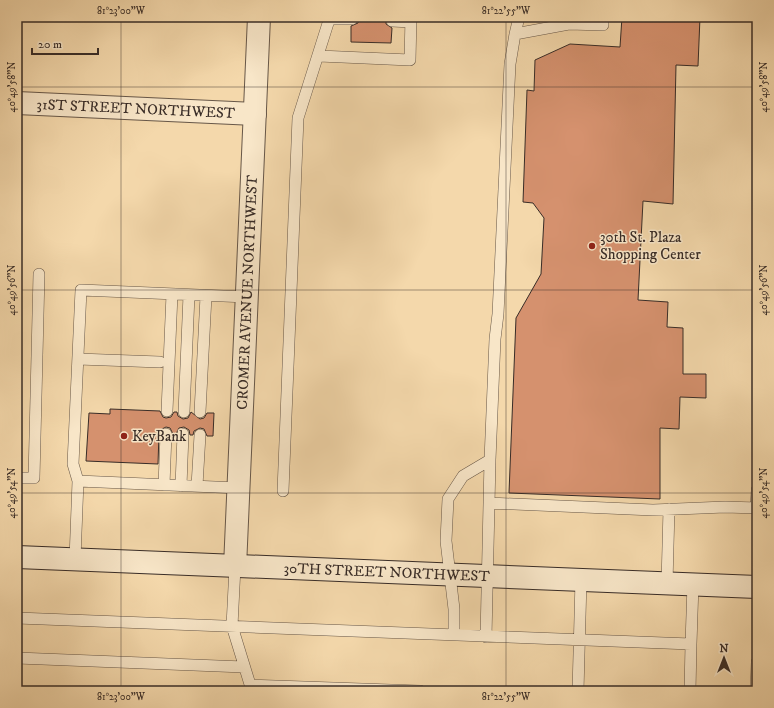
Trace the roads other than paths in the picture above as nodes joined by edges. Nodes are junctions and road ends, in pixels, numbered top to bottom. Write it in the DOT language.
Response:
graph roads {
  1 [pos="259,17"];
  2 [pos="519,17"];
  3 [pos="603,17"];
  4 [pos="330,18"];
  5 [pos="352,19"];
  6 [pos="411,20"];
  7 [pos="392,21"];
  8 [pos="515,34"];
  9 [pos="319,56"];
  10 [pos="17,103"];
  11 [pos="255,114"];
  12 [pos="39,274"];
  13 [pos="172,294"];
  14 [pos="189,295"];
  15 [pos="206,296"];
  16 [pos="246,297"];
  17 [pos="78,359"];
  18 [pos="160,362"];
  19 [pos="167,411"];
  20 [pos="184,412"];
  21 [pos="200,412"];
  22 [pos="166,434"];
  23 [pos="183,434"];
  24 [pos="200,435"];
  25 [pos="490,460"];
  26 [pos="17,478"];
  27 [pos="78,482"];
  28 [pos="164,485"];
  29 [pos="180,486"];
  30 [pos="197,486"];
  31 [pos="238,488"];
  32 [pos="757,490"];
  33 [pos="283,491"];
  34 [pos="489,503"];
  35 [pos="757,508"];
  36 [pos="669,509"];
  37 [pos="17,557"];
  38 [pos="75,559"];
  39 [pos="235,567"];
  40 [pos="450,575"];
  41 [pos="489,576"];
  42 [pos="581,580"];
  43 [pos="667,583"];
  44 [pos="693,584"];
  45 [pos="757,587"];
  46 [pos="17,618"];
  47 [pos="232,626"];
  48 [pos="454,635"];
  49 [pos="486,637"];
  50 [pos="580,640"];
  51 [pos="691,644"];
  52 [pos="17,658"];
  53 [pos="757,662"];
  54 [pos="244,667"];
  55 [pos="251,688"];
  56 [pos="420,691"];
  57 [pos="578,691"];
  58 [pos="690,691"];
  59 [pos="756,691"];
  1 -- 11 [label="street, CROMER AVENUE NORTHWEST"];
  2 -- 8 [label="lane"];
  3 -- 8 [label="lane"];
  4 -- 5 [label="lane"];
  4 -- 9 [label="lane"];
  6 -- 7 [label="lane"];
  6 -- 9 [label="lane"];
  8 -- 25 [label="lane"];
  9 -- 33 [label="lane"];
  10 -- 11 [label="street, 31ST STREET NORTHWEST"];
  11 -- 16 [label="street, CROMER AVENUE NORTHWEST"];
  12 -- 26 [label="lane"];
  13 -- 14 [label="lane"];
  13 -- 17 [label="lane"];
  13 -- 19 [label="lane"];
  14 -- 15 [label="lane"];
  14 -- 20 [label="lane"];
  15 -- 16 [label="lane"];
  15 -- 21 [label="lane"];
  16 -- 31 [label="street, CROMER AVENUE NORTHWEST"];
  17 -- 18 [label="lane"];
  17 -- 27 [label="lane"];
  22 -- 28 [label="lane"];
  23 -- 29 [label="lane"];
  24 -- 30 [label="lane"];
  25 -- 34 [label="lane"];
  25 -- 40 [label="lane"];
  27 -- 28 [label="lane"];
  27 -- 38 [label="lane"];
  28 -- 29 [label="lane"];
  29 -- 30 [label="lane"];
  30 -- 31 [label="lane"];
  31 -- 39 [label="street, CROMER AVENUE NORTHWEST"];
  32 -- 35 [label="lane"];
  34 -- 36 [label="lane"];
  34 -- 41 [label="lane"];
  35 -- 36 [label="lane"];
  36 -- 43 [label="lane"];
  37 -- 38 [label="street, 30TH STREET NORTHWEST"];
  38 -- 39 [label="street, 30TH STREET NORTHWEST"];
  39 -- 40 [label="street, 30TH STREET NORTHWEST"];
  39 -- 47 [label="lane"];
  40 -- 41 [label="street, 30TH STREET NORTHWEST"];
  40 -- 48 [label="lane"];
  41 -- 42 [label="street, 30TH STREET NORTHWEST"];
  41 -- 49 [label="lane"];
  42 -- 43 [label="street, 30TH STREET NORTHWEST"];
  42 -- 50 [label="lane"];
  43 -- 44 [label="street, 30TH STREET NORTHWEST"];
  44 -- 45 [label="street, 30TH STREET NORTHWEST"];
  44 -- 51 [label="lane"];
  46 -- 47 [label="lane"];
  47 -- 48 [label="lane"];
  47 -- 54 [label="lane"];
  48 -- 49 [label="lane"];
  49 -- 50 [label="lane"];
  50 -- 51 [label="lane"];
  50 -- 57 [label="lane"];
  51 -- 58 [label="lane"];
  52 -- 54 [label="lane"];
  53 -- 59 [label="lane"];
  54 -- 55 [label="lane"];
  55 -- 56 [label="lane"];
}
